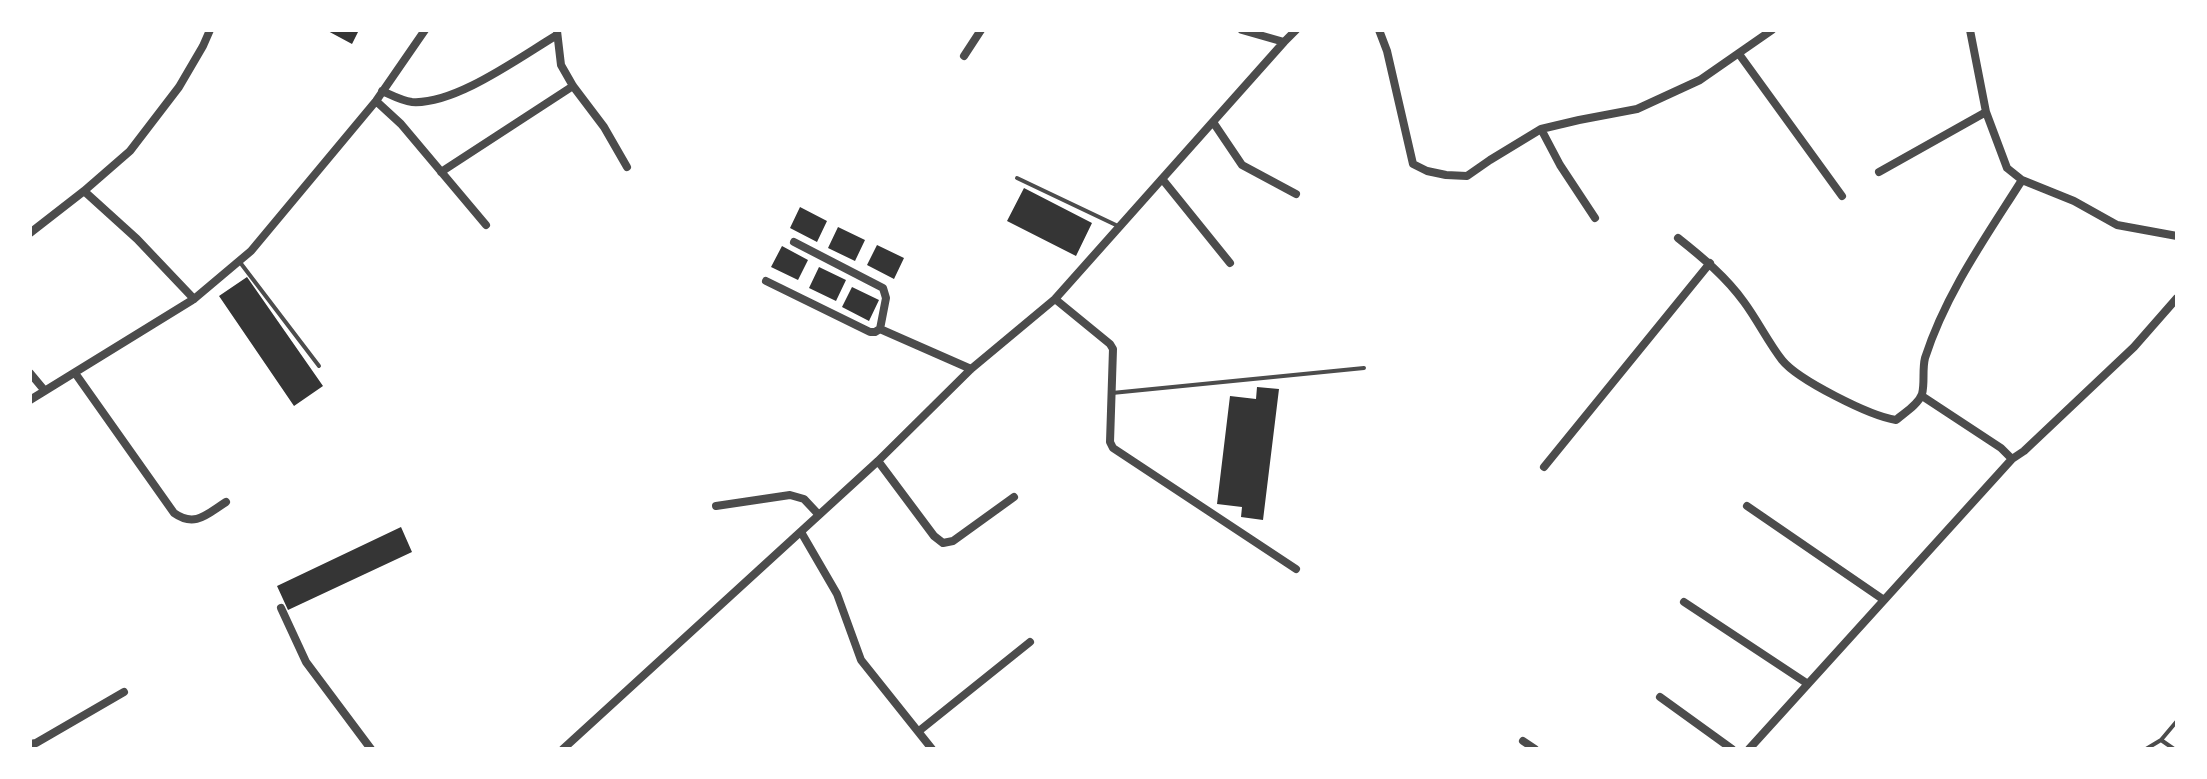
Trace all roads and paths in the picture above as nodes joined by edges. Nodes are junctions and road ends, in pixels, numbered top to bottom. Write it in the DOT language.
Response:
graph roads {
  1 [pos="210,30"];
  2 [pos="425,30"];
  3 [pos="981,30"];
  4 [pos="1242,30"];
  5 [pos="1296,30"];
  6 [pos="1379,30"];
  7 [pos="1772,30"];
  8 [pos="1970,30"];
  9 [pos="557,32"];
  10 [pos="1284,42"];
  11 [pos="1739,54"];
  12 [pos="964,56"];
  13 [pos="573,86"];
  14 [pos="382,91"];
  15 [pos="376,101"];
  16 [pos="1986,112"];
  17 [pos="1213,122"];
  18 [pos="1541,129"];
  19 [pos="627,167"];
  20 [pos="441,172"];
  21 [pos="1879,172"];
  22 [pos="1017,178"];
  23 [pos="1163,180"];
  24 [pos="2022,180"];
  25 [pos="84,191"];
  26 [pos="1296,194"];
  27 [pos="1842,196"];
  28 [pos="1595,218"];
  29 [pos="486,225"];
  30 [pos="1120,227"];
  31 [pos="30,233"];
  32 [pos="2177,236"];
  33 [pos="1678,238"];
  34 [pos="794,242"];
  35 [pos="239,261"];
  36 [pos="1230,263"];
  37 [pos="1710,263"];
  38 [pos="766,281"];
  39 [pos="2177,298"];
  40 [pos="194,299"];
  41 [pos="1055,299"];
  42 [pos="880,329"];
  43 [pos="319,366"];
  44 [pos="1364,368"];
  45 [pos="971,369"];
  46 [pos="30,373"];
  47 [pos="75,373"];
  48 [pos="45,391"];
  49 [pos="1112,393"];
  50 [pos="1922,396"];
  51 [pos="30,400"];
  52 [pos="2012,459"];
  53 [pos="878,461"];
  54 [pos="1544,467"];
  55 [pos="1014,497"];
  56 [pos="226,502"];
  57 [pos="716,506"];
  58 [pos="1747,506"];
  59 [pos="819,515"];
  60 [pos="801,532"];
  61 [pos="1296,569"];
  62 [pos="1884,600"];
  63 [pos="1684,602"];
  64 [pos="281,608"];
  65 [pos="1030,642"];
  66 [pos="1808,684"];
  67 [pos="124,692"];
  68 [pos="1660,697"];
  69 [pos="2177,721"];
  70 [pos="919,731"];
  71 [pos="2161,740"];
  72 [pos="1523,741"];
  73 [pos="30,744"];
  74 [pos="371,749"];
  75 [pos="563,749"];
  76 [pos="932,749"];
  77 [pos="1535,749"];
  78 [pos="1732,749"];
  79 [pos="1749,749"];
  80 [pos="2146,749"];
  81 [pos="2174,749"];
  1 -- 25 [label="street"];
  2 -- 14 [label="street"];
  3 -- 12 [label="street"];
  4 -- 10 [label="street"];
  5 -- 10 [label="street"];
  6 -- 18 [label="street"];
  7 -- 11 [label="street"];
  8 -- 16 [label="street"];
  9 -- 13 [label="street"];
  9 -- 14 [label="street"];
  10 -- 17 [label="street"];
  11 -- 18 [label="street"];
  11 -- 27 [label="street"];
  13 -- 19 [label="street"];
  13 -- 20 [label="street"];
  14 -- 15 [label="street"];
  15 -- 20 [label="street"];
  15 -- 35 [label="street"];
  16 -- 21 [label="street"];
  16 -- 24 [label="street"];
  17 -- 23 [label="street"];
  17 -- 26 [label="street"];
  18 -- 28 [label="street"];
  20 -- 29 [label="street"];
  22 -- 30 [label="lane"];
  23 -- 30 [label="street"];
  23 -- 36 [label="street"];
  24 -- 32 [label="street"];
  24 -- 50 [label="street"];
  25 -- 31 [label="street"];
  25 -- 40 [label="street"];
  30 -- 41 [label="street"];
  33 -- 37 [label="street"];
  34 -- 42 [label="street"];
  35 -- 40 [label="street"];
  35 -- 43 [label="lane"];
  37 -- 50 [label="street"];
  37 -- 54 [label="street"];
  38 -- 42 [label="street"];
  39 -- 52 [label="street"];
  40 -- 47 [label="street"];
  41 -- 45 [label="street"];
  41 -- 49 [label="street"];
  42 -- 45 [label="street"];
  44 -- 49 [label="lane"];
  45 -- 53 [label="street"];
  46 -- 48 [label="street"];
  47 -- 48 [label="street"];
  47 -- 56 [label="street"];
  48 -- 51 [label="street"];
  49 -- 61 [label="street"];
  50 -- 52 [label="street"];
  52 -- 62 [label="street"];
  53 -- 55 [label="street"];
  53 -- 59 [label="street"];
  57 -- 59 [label="street"];
  58 -- 62 [label="street"];
  59 -- 60 [label="street"];
  60 -- 70 [label="street"];
  60 -- 75 [label="street"];
  62 -- 66 [label="street"];
  63 -- 66 [label="street"];
  64 -- 74 [label="street"];
  65 -- 70 [label="street"];
  66 -- 79 [label="street"];
  67 -- 73 [label="street"];
  68 -- 78 [label="street"];
  69 -- 71 [label="lane"];
  70 -- 76 [label="street"];
  71 -- 80 [label="lane"];
  71 -- 81 [label="lane"];
  72 -- 77 [label="street"];
}
